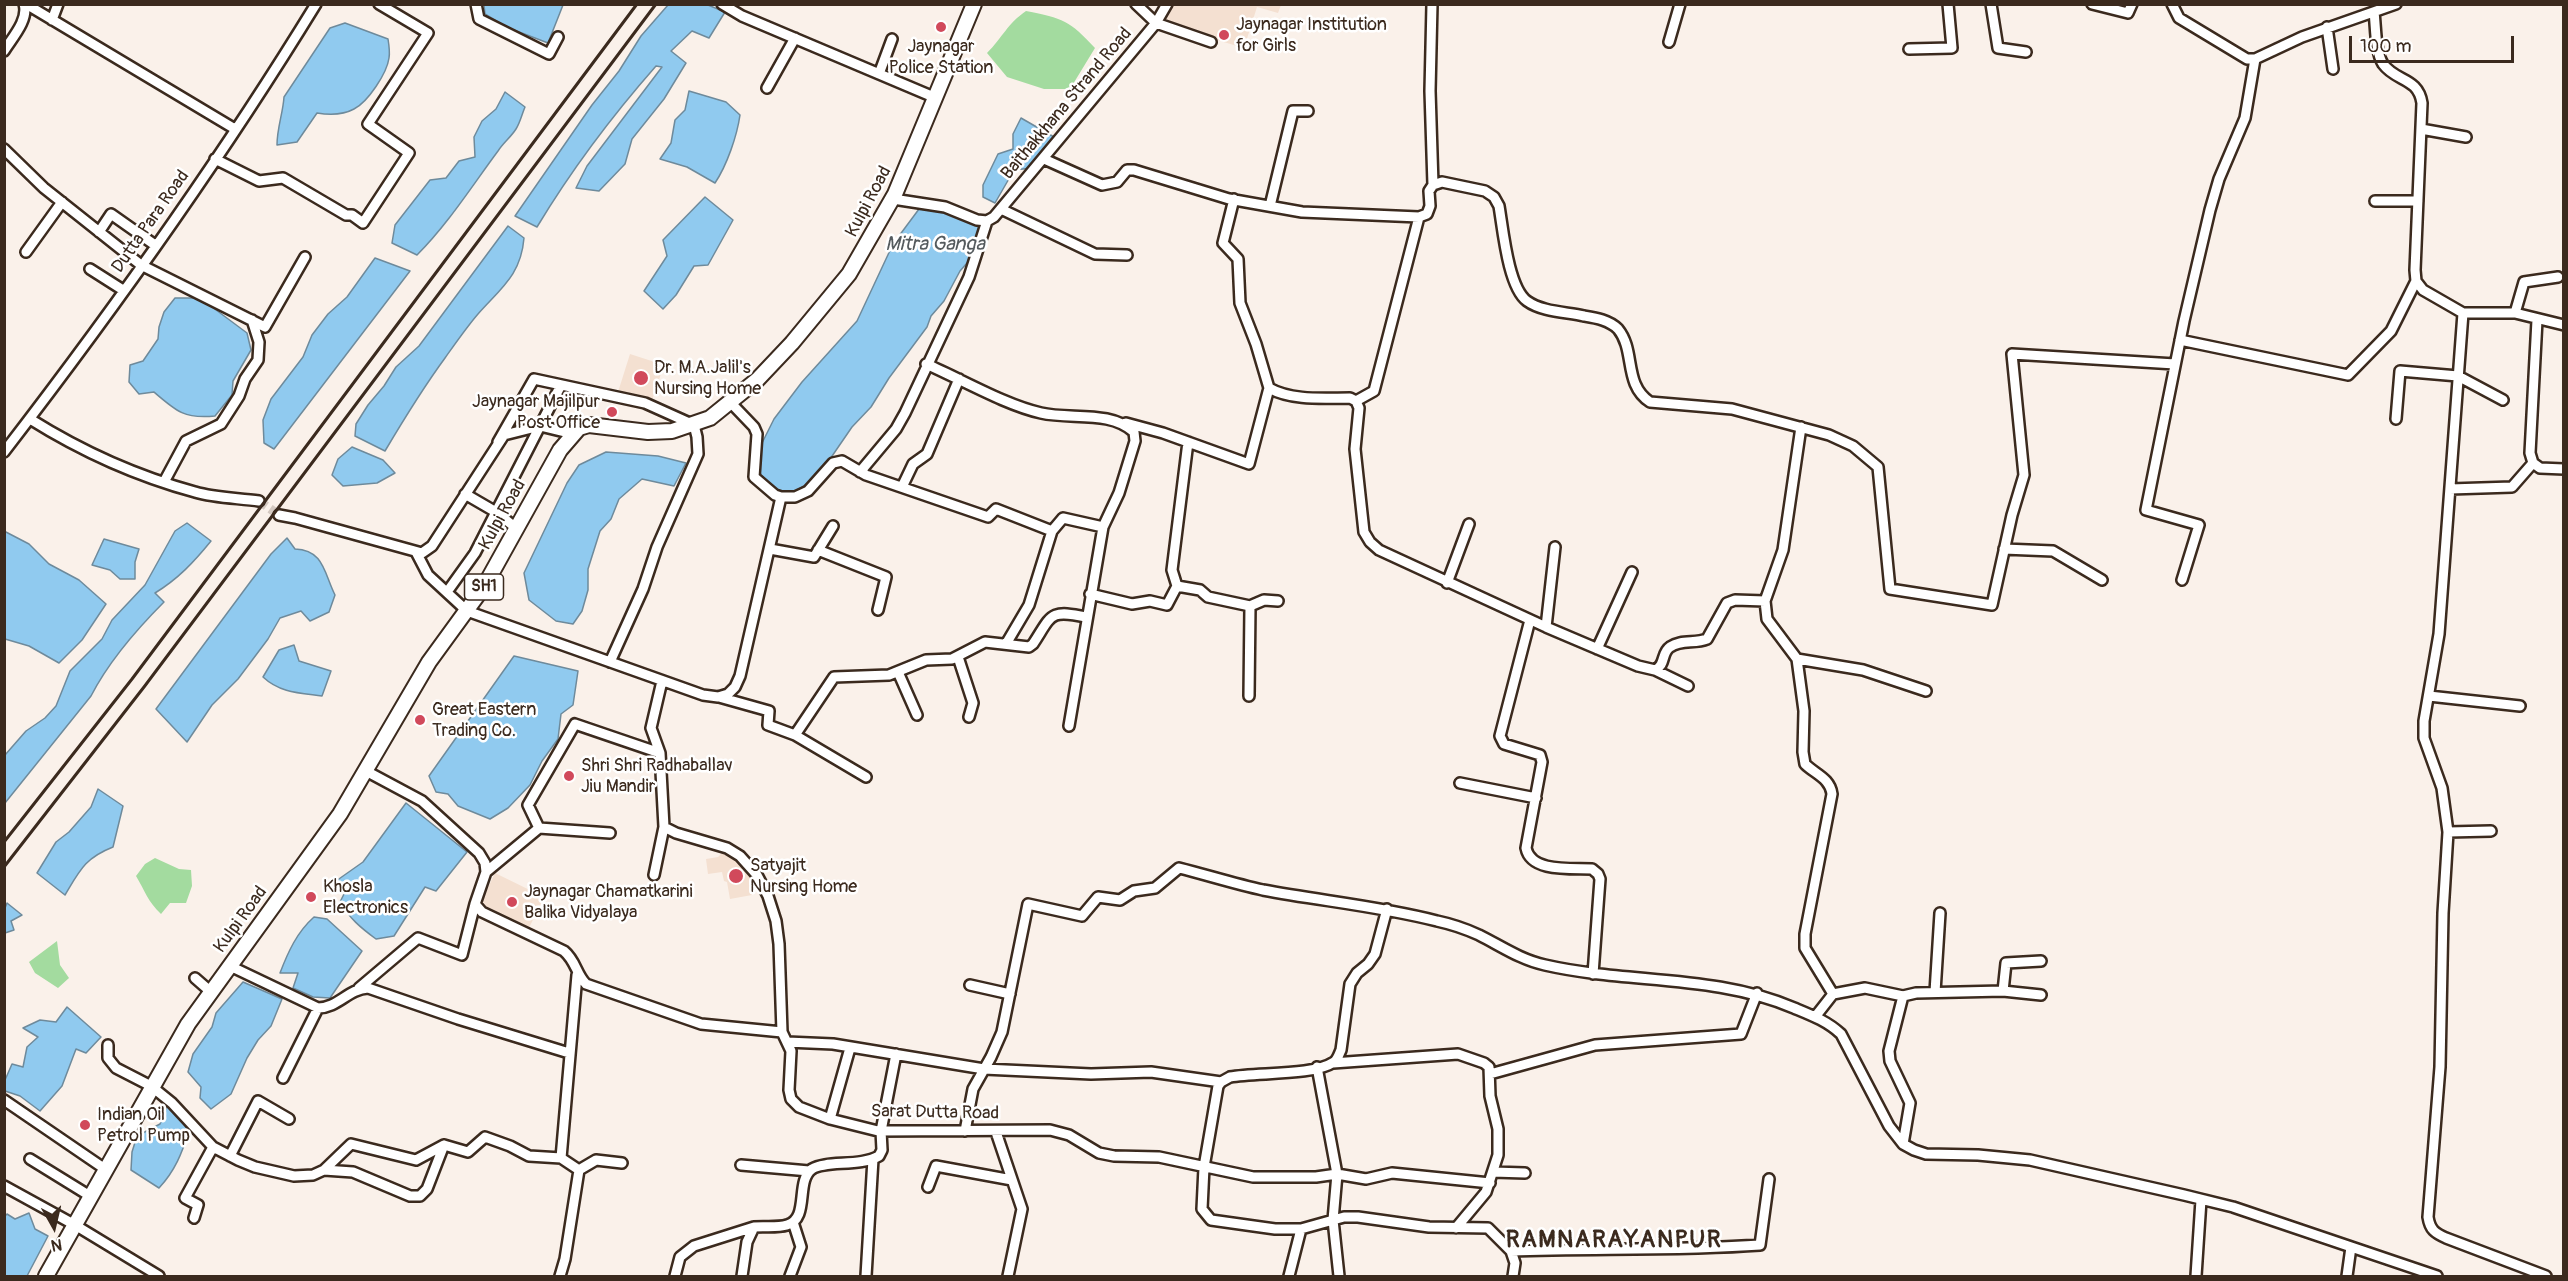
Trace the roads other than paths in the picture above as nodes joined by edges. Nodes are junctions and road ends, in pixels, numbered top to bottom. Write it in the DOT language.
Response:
graph roads {
  1 [pos="25,4"];
  2 [pos="58,4"];
  3 [pos="316,4"];
  4 [pos="379,4"];
  5 [pos="476,4"];
  6 [pos="722,4"];
  7 [pos="974,4"];
  8 [pos="1136,4"];
  9 [pos="1167,4"];
  10 [pos="1432,4"];
  11 [pos="1680,4"];
  12 [pos="1948,4"];
  13 [pos="1991,4"];
  14 [pos="2092,4"];
  15 [pos="2132,4"];
  16 [pos="2172,4"];
  17 [pos="2396,4"];
  18 [pos="2374,12"];
  19 [pos="52,20"];
  20 [pos="1156,23"];
  21 [pos="2326,27"];
  22 [pos="558,37"];
  23 [pos="795,38"];
  24 [pos="892,39"];
  25 [pos="1211,42"];
  26 [pos="1669,42"];
  27 [pos="1909,49"];
  28 [pos="4,51"];
  29 [pos="2026,52"];
  30 [pos="2255,59"];
  31 [pos="2333,69"];
  32 [pos="879,74"];
  33 [pos="767,88"];
  34 [pos="936,98"];
  35 [pos="1308,111"];
  36 [pos="235,129"];
  37 [pos="2421,129"];
  38 [pos="2466,137"];
  39 [pos="4,149"];
  40 [pos="215,159"];
  41 [pos="1044,159"];
  42 [pos="1433,185"];
  43 [pos="893,198"];
  44 [pos="1234,199"];
  45 [pos="2375,201"];
  46 [pos="2418,201"];
  47 [pos="62,202"];
  48 [pos="1270,206"];
  49 [pos="1001,209"];
  50 [pos="1419,217"];
  51 [pos="987,221"];
  52 [pos="99,232"];
  53 [pos="155,245"];
  54 [pos="26,252"];
  55 [pos="1127,255"];
  56 [pos="304,257"];
  57 [pos="141,265"];
  58 [pos="90,269"];
  59 [pos="2558,277"];
  60 [pos="2416,281"];
  61 [pos="123,290"];
  62 [pos="2463,312"];
  63 [pos="2515,313"];
  64 [pos="252,320"];
  65 [pos="2537,320"];
  66 [pos="2564,325"];
  67 [pos="2180,340"];
  68 [pos="926,364"];
  69 [pos="2175,364"];
  70 [pos="2458,376"];
  71 [pos="959,379"];
  72 [pos="561,385"];
  73 [pos="1269,388"];
  74 [pos="2503,400"];
  75 [pos="1356,401"];
  76 [pos="731,403"];
  77 [pos="30,418"];
  78 [pos="2396,419"];
  79 [pos="1118,421"];
  80 [pos="694,425"];
  81 [pos="540,426"];
  82 [pos="1801,427"];
  83 [pos="573,434"];
  84 [pos="498,442"];
  85 [pos="1188,442"];
  86 [pos="4,452"];
  87 [pos="2533,463"];
  88 [pos="2564,469"];
  89 [pos="860,472"];
  90 [pos="165,482"];
  91 [pos="902,487"];
  92 [pos="2450,489"];
  93 [pos="465,494"];
  94 [pos="780,497"];
  95 [pos="259,501"];
  96 [pos="496,512"];
  97 [pos="279,516"];
  98 [pos="1469,524"];
  99 [pos="833,526"];
  100 [pos="1103,527"];
  101 [pos="516,528"];
  102 [pos="1052,531"];
  103 [pos="1555,548"];
  104 [pos="770,549"];
  105 [pos="2004,549"];
  106 [pos="818,550"];
  107 [pos="416,552"];
  108 [pos="1632,572"];
  109 [pos="2102,580"];
  110 [pos="2182,580"];
  111 [pos="1447,583"];
  112 [pos="1177,586"];
  113 [pos="447,592"];
  114 [pos="1090,594"];
  115 [pos="1278,601"];
  116 [pos="1766,601"];
  117 [pos="1250,606"];
  118 [pos="878,610"];
  119 [pos="467,611"];
  120 [pos="1086,617"];
  121 [pos="1530,620"];
  122 [pos="1546,627"];
  123 [pos="1006,644"];
  124 [pos="1597,649"];
  125 [pos="958,657"];
  126 [pos="1797,659"];
  127 [pos="610,662"];
  128 [pos="1655,670"];
  129 [pos="898,672"];
  130 [pos="662,681"];
  131 [pos="1688,686"];
  132 [pos="1926,691"];
  133 [pos="1249,696"];
  134 [pos="2429,696"];
  135 [pos="718,697"];
  136 [pos="2520,706"];
  137 [pos="917,715"];
  138 [pos="969,717"];
  139 [pos="1069,726"];
  140 [pos="795,735"];
  141 [pos="660,753"];
  142 [pos="366,771"];
  143 [pos="866,777"];
  144 [pos="1460,783"];
  145 [pos="1536,798"];
  146 [pos="664,827"];
  147 [pos="539,828"];
  148 [pos="2491,831"];
  149 [pos="2448,832"];
  150 [pos="610,833"];
  151 [pos="486,872"];
  152 [pos="654,875"];
  153 [pos="475,904"];
  154 [pos="1387,909"];
  155 [pos="1940,913"];
  156 [pos="2041,961"];
  157 [pos="230,966"];
  158 [pos="1593,974"];
  159 [pos="577,975"];
  160 [pos="195,978"];
  161 [pos="970,985"];
  162 [pos="359,988"];
  163 [pos="211,992"];
  164 [pos="2003,992"];
  165 [pos="1756,993"];
  166 [pos="1935,993"];
  167 [pos="1010,994"];
  168 [pos="1833,994"];
  169 [pos="2041,995"];
  170 [pos="1903,996"];
  171 [pos="318,1008"];
  172 [pos="1815,1017"];
  173 [pos="782,1032"];
  174 [pos="787,1042"];
  175 [pos="108,1045"];
  176 [pos="850,1048"];
  177 [pos="569,1053"];
  178 [pos="896,1054"];
  179 [pos="1333,1063"];
  180 [pos="1317,1067"];
  181 [pos="984,1069"];
  182 [pos="1490,1074"];
  183 [pos="283,1078"];
  184 [pos="1221,1082"];
  185 [pos="151,1086"];
  186 [pos="4,1100"];
  187 [pos="289,1119"];
  188 [pos="830,1119"];
  189 [pos="881,1131"];
  190 [pos="965,1131"];
  191 [pos="996,1132"];
  192 [pos="1903,1144"];
  193 [pos="444,1145"];
  194 [pos="213,1147"];
  195 [pos="230,1156"];
  196 [pos="561,1158"];
  197 [pos="30,1159"];
  198 [pos="873,1159"];
  199 [pos="622,1163"];
  200 [pos="741,1164"];
  201 [pos="1204,1167"];
  202 [pos="105,1169"];
  203 [pos="324,1170"];
  204 [pos="579,1170"];
  205 [pos="809,1171"];
  206 [pos="1493,1172"];
  207 [pos="1525,1173"];
  208 [pos="1337,1174"];
  209 [pos="1769,1179"];
  210 [pos="1012,1180"];
  211 [pos="1490,1183"];
  212 [pos="4,1186"];
  213 [pos="928,1186"];
  214 [pos="90,1196"];
  215 [pos="2201,1200"];
  216 [pos="194,1218"];
  217 [pos="1333,1220"];
  218 [pos="794,1222"];
  219 [pos="75,1225"];
  220 [pos="754,1227"];
  221 [pos="1456,1228"];
  222 [pos="1301,1229"];
  223 [pos="2350,1247"];
  224 [pos="1511,1251"];
  225 [pos="2407,1266"];
  226 [pos="45,1276"];
  227 [pos="159,1276"];
  228 [pos="560,1276"];
  229 [pos="675,1276"];
  230 [pos="742,1276"];
  231 [pos="789,1276"];
  232 [pos="866,1276"];
  233 [pos="1008,1276"];
  234 [pos="1289,1276"];
  235 [pos="1339,1276"];
  236 [pos="1514,1276"];
  237 [pos="2196,1276"];
  238 [pos="2347,1276"];
  239 [pos="2408,1276"];
  240 [pos="2438,1276"];
  241 [pos="2546,1276"];
  1 -- 19 [label="street"];
  1 -- 28 [label="street"];
  2 -- 19 [label="street"];
  3 -- 36 [label="street, Dutta Para Road"];
  4 -- 40 [label="street"];
  5 -- 22 [label="street"];
  6 -- 23 [label="street"];
  7 -- 34 [label="main road, Kulpi Road"];
  8 -- 20 [label="street"];
  9 -- 20 [label="street, Baithakkhana Strand Road"];
  10 -- 42 [label="street"];
  11 -- 26 [label="street"];
  12 -- 27 [label="street"];
  13 -- 29 [label="street"];
  14 -- 15 [label="street"];
  16 -- 30 [label="street"];
  17 -- 18 [label="street"];
  18 -- 21 [label="street"];
  18 -- 37 [label="street"];
  19 -- 36 [label="street"];
  20 -- 25 [label="street"];
  20 -- 41 [label="street, Baithakkhana Strand Road"];
  21 -- 30 [label="street"];
  21 -- 31 [label="street"];
  23 -- 32 [label="street"];
  23 -- 33 [label="street"];
  24 -- 32 [label="street"];
  30 -- 67 [label="street"];
  32 -- 34 [label="street"];
  34 -- 43 [label="main road, Kulpi Road"];
  35 -- 48 [label="street"];
  36 -- 40 [label="street, Dutta Para Road"];
  37 -- 38 [label="street"];
  37 -- 46 [label="street"];
  39 -- 47 [label="street"];
  40 -- 53 [label="street, Dutta Para Road"];
  41 -- 44 [label="street"];
  41 -- 49 [label="street, Baithakkhana Strand Road"];
  42 -- 50 [label="street"];
  42 -- 82 [label="street"];
  43 -- 51 [label="street"];
  43 -- 76 [label="main road, Kulpi Road"];
  44 -- 48 [label="street"];
  44 -- 73 [label="street"];
  45 -- 46 [label="street"];
  46 -- 60 [label="street"];
  47 -- 52 [label="street"];
  47 -- 54 [label="street"];
  48 -- 50 [label="street"];
  49 -- 51 [label="street, Baithakkhana Strand Road"];
  49 -- 55 [label="street"];
  50 -- 75 [label="street"];
  51 -- 68 [label="street"];
  52 -- 53 [label="street"];
  52 -- 57 [label="street"];
  53 -- 57 [label="street, Dutta Para Road"];
  56 -- 64 [label="street"];
  57 -- 61 [label="street, Dutta Para Road"];
  57 -- 64 [label="street"];
  58 -- 61 [label="street"];
  59 -- 63 [label="street"];
  60 -- 62 [label="street"];
  60 -- 67 [label="street"];
  61 -- 77 [label="street, Dutta Para Road"];
  62 -- 63 [label="street"];
  62 -- 70 [label="street"];
  63 -- 65 [label="street"];
  64 -- 90 [label="street"];
  65 -- 66 [label="street"];
  65 -- 87 [label="street"];
  67 -- 69 [label="street"];
  68 -- 71 [label="street"];
  68 -- 89 [label="street"];
  69 -- 105 [label="street"];
  69 -- 110 [label="street"];
  70 -- 74 [label="street"];
  70 -- 78 [label="street"];
  70 -- 92 [label="street"];
  71 -- 79 [label="street"];
  71 -- 91 [label="street"];
  72 -- 80 [label="street"];
  72 -- 81 [label="street"];
  72 -- 84 [label="street"];
  73 -- 75 [label="street"];
  73 -- 85 [label="street"];
  75 -- 111 [label="street"];
  76 -- 80 [label="main road, Kulpi Road"];
  76 -- 94 [label="street"];
  77 -- 86 [label="street, Dutta Para Road"];
  77 -- 90 [label="street"];
  79 -- 85 [label="street"];
  79 -- 100 [label="street"];
  80 -- 83 [label="main road, Kulpi Road"];
  80 -- 127 [label="street"];
  81 -- 83 [label="street"];
  81 -- 84 [label="street"];
  81 -- 96 [label="street"];
  82 -- 105 [label="street"];
  82 -- 116 [label="street"];
  83 -- 101 [label="main road, Kulpi Road / SH1"];
  84 -- 93 [label="street"];
  85 -- 112 [label="street"];
  87 -- 88 [label="street"];
  87 -- 92 [label="street"];
  89 -- 91 [label="street"];
  89 -- 94 [label="street"];
  90 -- 95 [label="street"];
  91 -- 102 [label="street"];
  92 -- 134 [label="street"];
  93 -- 96 [label="street"];
  93 -- 107 [label="street"];
  94 -- 104 [label="street"];
  96 -- 101 [label="street"];
  96 -- 113 [label="street"];
  97 -- 107 [label="street"];
  98 -- 111 [label="street"];
  99 -- 106 [label="street"];
  100 -- 102 [label="street"];
  100 -- 114 [label="street"];
  101 -- 119 [label="main road, Kulpi Road / SH1"];
  102 -- 123 [label="street"];
  103 -- 122 [label="street"];
  104 -- 106 [label="street"];
  104 -- 135 [label="street"];
  105 -- 109 [label="street"];
  106 -- 118 [label="street"];
  107 -- 113 [label="street"];
  108 -- 124 [label="street"];
  111 -- 121 [label="street"];
  112 -- 114 [label="street"];
  112 -- 117 [label="street"];
  113 -- 119 [label="street"];
  114 -- 120 [label="street"];
  115 -- 117 [label="street"];
  116 -- 126 [label="street"];
  116 -- 128 [label="street"];
  117 -- 133 [label="street"];
  119 -- 127 [label="street"];
  119 -- 142 [label="main road, Kulpi Road / SH1"];
  120 -- 123 [label="street"];
  120 -- 139 [label="street"];
  121 -- 122 [label="street"];
  121 -- 145 [label="street"];
  122 -- 124 [label="street"];
  123 -- 125 [label="street"];
  124 -- 128 [label="street"];
  125 -- 129 [label="street"];
  125 -- 138 [label="street"];
  126 -- 132 [label="street"];
  126 -- 168 [label="street"];
  127 -- 130 [label="street"];
  128 -- 131 [label="street"];
  129 -- 137 [label="street"];
  129 -- 140 [label="street"];
  130 -- 135 [label="street"];
  130 -- 141 [label="street"];
  134 -- 136 [label="street"];
  134 -- 149 [label="street"];
  135 -- 140 [label="street"];
  140 -- 143 [label="street"];
  141 -- 146 [label="street"];
  141 -- 147 [label="street"];
  142 -- 151 [label="street"];
  142 -- 157 [label="main road, Kulpi Road / SH1"];
  144 -- 145 [label="street"];
  145 -- 158 [label="street"];
  146 -- 152 [label="street"];
  146 -- 173 [label="street, Sarat Dutta Road"];
  147 -- 150 [label="street"];
  147 -- 151 [label="street"];
  148 -- 149 [label="street"];
  149 -- 241 [label="street"];
  151 -- 153 [label="street"];
  153 -- 159 [label="street"];
  153 -- 162 [label="street"];
  154 -- 158 [label="street"];
  154 -- 167 [label="street"];
  154 -- 179 [label="street"];
  155 -- 166 [label="street"];
  156 -- 164 [label="street"];
  157 -- 163 [label="main road, Kulpi Road / SH1"];
  157 -- 171 [label="street"];
  158 -- 165 [label="street"];
  159 -- 173 [label="street"];
  159 -- 177 [label="street"];
  160 -- 163 [label="street"];
  161 -- 167 [label="street"];
  162 -- 171 [label="street"];
  162 -- 177 [label="street"];
  163 -- 185 [label="main road, Kulpi Road / SH1"];
  164 -- 166 [label="street"];
  164 -- 169 [label="street"];
  165 -- 172 [label="street"];
  165 -- 182 [label="street"];
  166 -- 170 [label="street"];
  167 -- 181 [label="street"];
  168 -- 170 [label="street"];
  168 -- 172 [label="street"];
  170 -- 192 [label="street"];
  171 -- 183 [label="street"];
  172 -- 192 [label="street"];
  173 -- 174 [label="street, Sarat Dutta Road"];
  174 -- 176 [label="street"];
  174 -- 188 [label="street, Sarat Dutta Road"];
  175 -- 185 [label="street"];
  176 -- 178 [label="street"];
  176 -- 188 [label="street"];
  177 -- 196 [label="street"];
  178 -- 181 [label="street"];
  178 -- 189 [label="street"];
  179 -- 180 [label="street"];
  179 -- 182 [label="street"];
  180 -- 184 [label="street"];
  180 -- 208 [label="street"];
  181 -- 184 [label="street"];
  181 -- 190 [label="street"];
  182 -- 206 [label="street"];
  184 -- 201 [label="street"];
  185 -- 194 [label="street"];
  185 -- 202 [label="main road, Kulpi Road / SH1"];
  186 -- 202 [label="street"];
  187 -- 195 [label="street"];
  188 -- 189 [label="street, Sarat Dutta Road"];
  189 -- 190 [label="street, Sarat Dutta Road"];
  189 -- 198 [label="street"];
  190 -- 191 [label="street, Sarat Dutta Road"];
  191 -- 201 [label="street, Sarat Dutta Road"];
  191 -- 210 [label="street"];
  192 -- 215 [label="street"];
  193 -- 196 [label="street"];
  193 -- 203 [label="street"];
  193 -- 203 [label="street"];
  194 -- 195 [label="street"];
  194 -- 216 [label="street"];
  195 -- 203 [label="street"];
  196 -- 204 [label="street"];
  197 -- 214 [label="street"];
  198 -- 205 [label="street"];
  198 -- 232 [label="street"];
  199 -- 204 [label="street"];
  200 -- 205 [label="street"];
  201 -- 208 [label="street, Sarat Dutta Road"];
  201 -- 222 [label="street"];
  202 -- 214 [label="main road, Kulpi Road / SH1"];
  204 -- 228 [label="street"];
  205 -- 218 [label="street"];
  206 -- 207 [label="street"];
  206 -- 211 [label="street"];
  208 -- 211 [label="street, Sarat Dutta Road"];
  208 -- 217 [label="street"];
  209 -- 224 [label="street"];
  210 -- 213 [label="street"];
  210 -- 233 [label="street"];
  211 -- 221 [label="street"];
  212 -- 219 [label="street"];
  214 -- 219 [label="main road, Kulpi Road / SH1"];
  215 -- 223 [label="street"];
  215 -- 237 [label="street"];
  217 -- 221 [label="street"];
  217 -- 222 [label="street"];
  217 -- 235 [label="street"];
  218 -- 220 [label="street"];
  218 -- 231 [label="street"];
  219 -- 226 [label="main road, Kulpi Road / SH1"];
  219 -- 227 [label="street"];
  220 -- 229 [label="street"];
  220 -- 230 [label="street"];
  221 -- 224 [label="street"];
  222 -- 234 [label="street"];
  223 -- 225 [label="street"];
  223 -- 238 [label="street"];
  224 -- 236 [label="street"];
  225 -- 239 [label="street"];
  225 -- 240 [label="street"];
}
